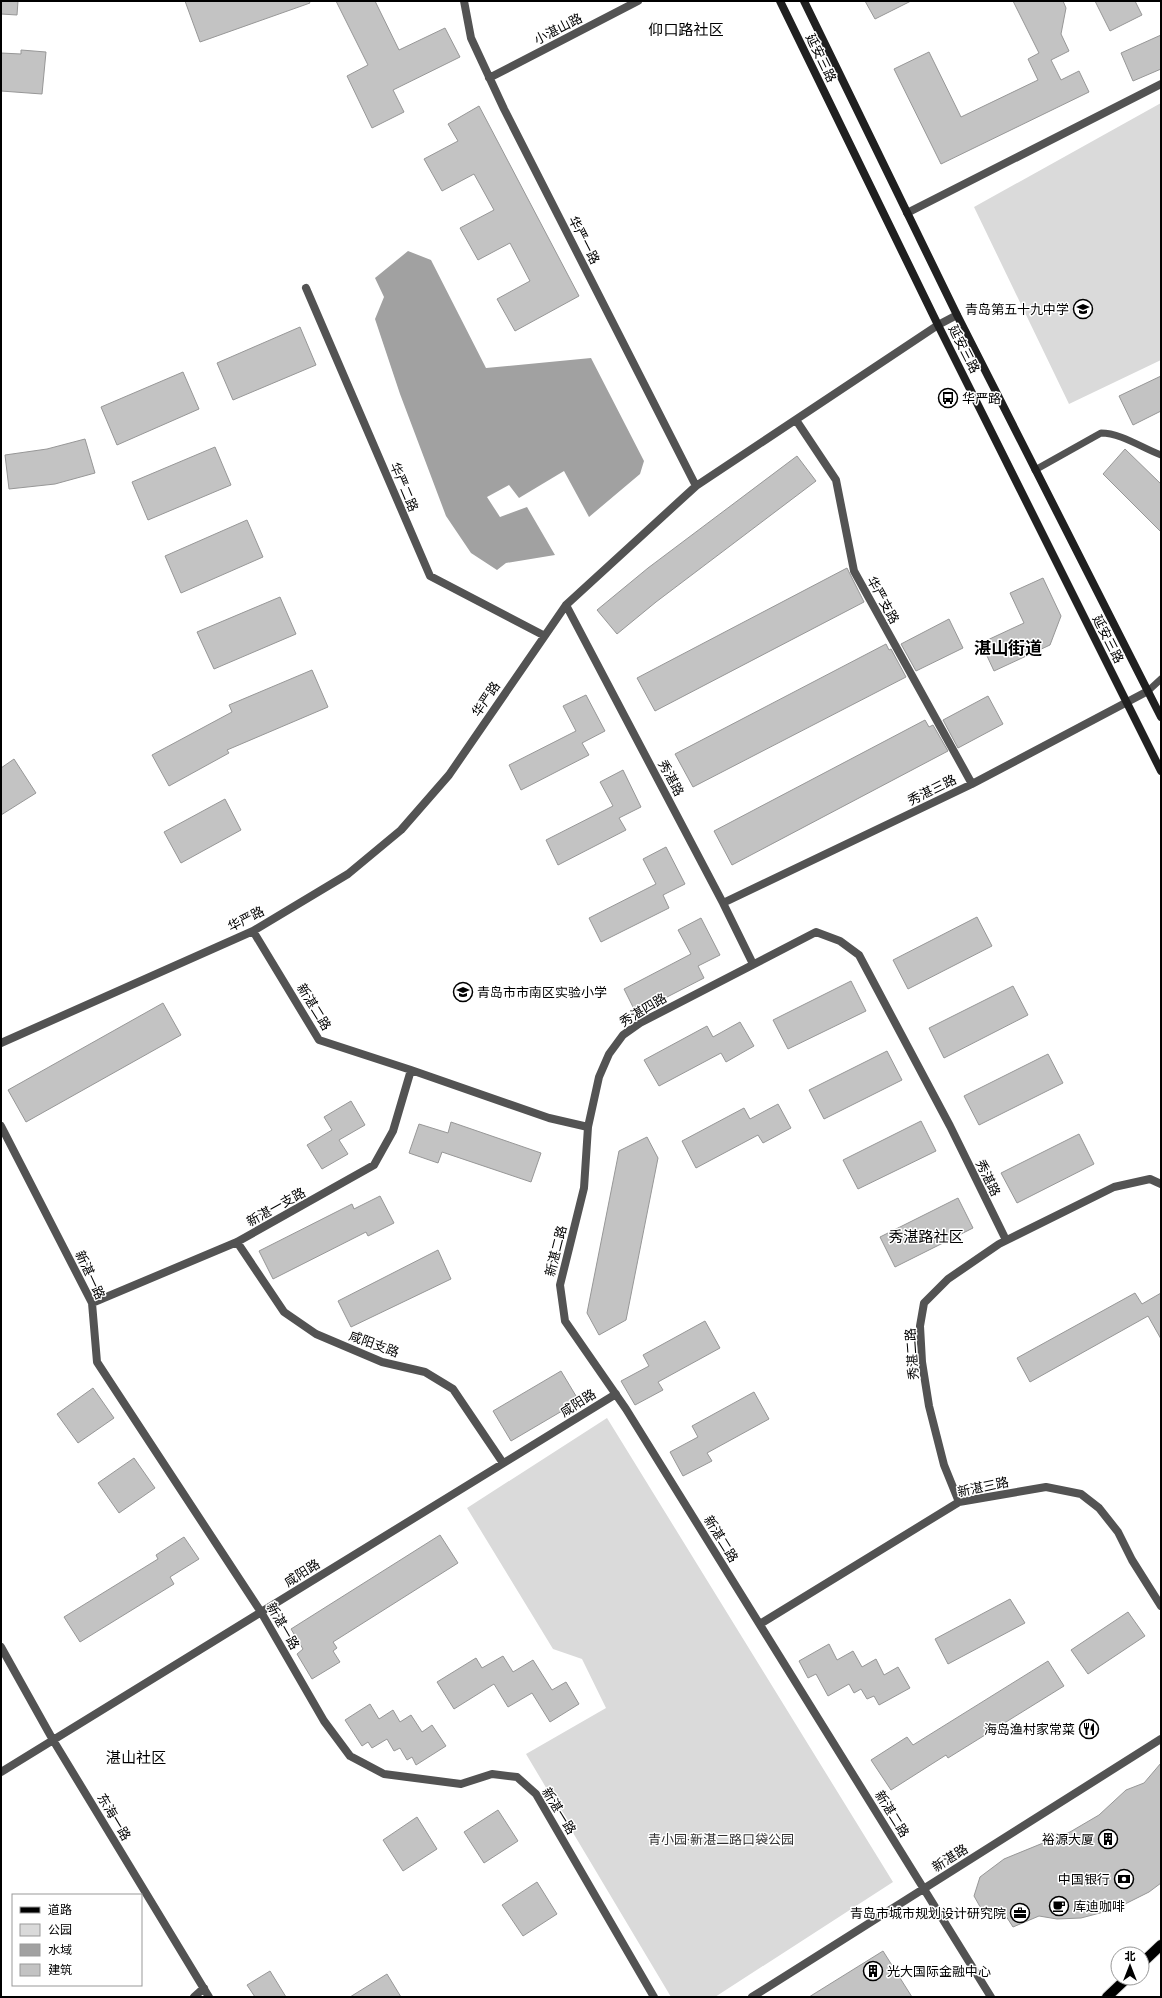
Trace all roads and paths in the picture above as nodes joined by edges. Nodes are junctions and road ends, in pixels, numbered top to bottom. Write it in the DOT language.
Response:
graph roads {
  1 [pos="464,1"];
  2 [pos="638,1"];
  3 [pos="780,1"];
  4 [pos="804,1"];
  5 [pos="489,78"];
  6 [pos="1161,84"];
  7 [pos="907,213"];
  8 [pos="306,288"];
  9 [pos="957,315"];
  10 [pos="938,325"];
  11 [pos="796,420"];
  12 [pos="1161,455"];
  13 [pos="1035,470"];
  14 [pos="696,486"];
  15 [pos="566,605"];
  16 [pos="543,635"];
  17 [pos="1161,679"];
  18 [pos="1148,691"];
  19 [pos="1126,702"];
  20 [pos="1161,717"];
  21 [pos="1161,771"];
  22 [pos="972,784"];
  23 [pos="723,903"];
  24 [pos="253,931"];
  25 [pos="753,964"];
  26 [pos="1,1043"];
  27 [pos="411,1070"];
  28 [pos="1,1126"];
  29 [pos="588,1127"];
  30 [pos="1161,1184"];
  31 [pos="584,1188"];
  32 [pos="1006,1240"];
  33 [pos="237,1242"];
  34 [pos="92,1302"];
  35 [pos="616,1394"];
  36 [pos="503,1463"];
  37 [pos="959,1502"];
  38 [pos="1161,1606"];
  39 [pos="261,1612"];
  40 [pos="760,1624"];
  41 [pos="1,1647"];
  42 [pos="1161,1739"];
  43 [pos="53,1740"];
  44 [pos="1,1772"];
  45 [pos="924,1888"];
  46 [pos="1161,1945"];
  47 [pos="1150,1955"];
  48 [pos="1119,1986"];
  49 [pos="204,1988"];
  50 [pos="194,1997"];
  51 [pos="209,1997"];
  52 [pos="654,1997"];
  53 [pos="752,1997"];
  54 [pos="991,1997"];
  55 [pos="1107,1997"];
  1 -- 5 [label="street, 华严一路"];
  2 -- 5 [label="street, 小湛山路"];
  3 -- 10 [label="main road, 延安三路"];
  4 -- 7 [label="main road, 延安三路"];
  5 -- 14 [label="street, 华严一路"];
  6 -- 7 [label="street"];
  7 -- 9 [label="main road, 延安三路"];
  8 -- 16 [label="street, 华严二路"];
  9 -- 10 [label="street, 华严路"];
  9 -- 13 [label="main road, 延安三路"];
  10 -- 11 [label="street, 华严路"];
  10 -- 19 [label="main road, 延安三路"];
  11 -- 14 [label="street, 华严路"];
  11 -- 22 [label="street, 华严支路"];
  12 -- 13 [label="lane"];
  13 -- 18 [label="main road, 延安三路"];
  14 -- 15 [label="street, 华严路"];
  15 -- 16 [label="street, 华严路"];
  15 -- 23 [label="street, 秀湛路"];
  16 -- 24 [label="street, 华严路"];
  17 -- 18 [label="lane"];
  18 -- 19 [label="street, 秀湛三路"];
  18 -- 20 [label="main road, 延安三路"];
  19 -- 21 [label="main road, 延安三路"];
  19 -- 22 [label="street, 秀湛三路"];
  22 -- 23 [label="street, 秀湛三路"];
  23 -- 25 [label="street, 秀湛路"];
  24 -- 26 [label="street, 华严路"];
  24 -- 27 [label="street, 新湛二路"];
  25 -- 29 [label="street, 秀湛四路"];
  25 -- 32 [label="street, 秀湛路"];
  27 -- 29 [label="street, 新湛二路"];
  27 -- 33 [label="street, 新湛一支路"];
  28 -- 34 [label="street, 新湛一路"];
  29 -- 31 [label="street, 秀湛四路"];
  30 -- 32 [label="street, 秀湛二路"];
  31 -- 35 [label="street, 新湛二路"];
  32 -- 37 [label="street, 秀湛二路"];
  33 -- 34 [label="street, 新湛一支路"];
  33 -- 36 [label="street, 咸阳支路"];
  34 -- 39 [label="street, 新湛一路"];
  35 -- 36 [label="street, 咸阳路"];
  35 -- 40 [label="street, 新湛二路"];
  36 -- 39 [label="street, 咸阳路"];
  37 -- 38 [label="street, 新湛三路"];
  37 -- 40 [label="street, 新湛三路"];
  39 -- 43 [label="street, 咸阳路"];
  39 -- 52 [label="street, 新湛一路"];
  40 -- 45 [label="street, 新湛二路"];
  41 -- 43 [label="street, 东海一路"];
  42 -- 45 [label="street, 新湛路"];
  43 -- 44 [label="street, 咸阳路"];
  43 -- 49 [label="street, 东海一路"];
  45 -- 53 [label="street, 新湛路"];
  45 -- 54 [label="street, 新湛二路"];
  46 -- 47 [label="main road"];
  48 -- 55 [label="main road"];
  49 -- 50 [label="street"];
  49 -- 51 [label="street, 东海一路"];
}
